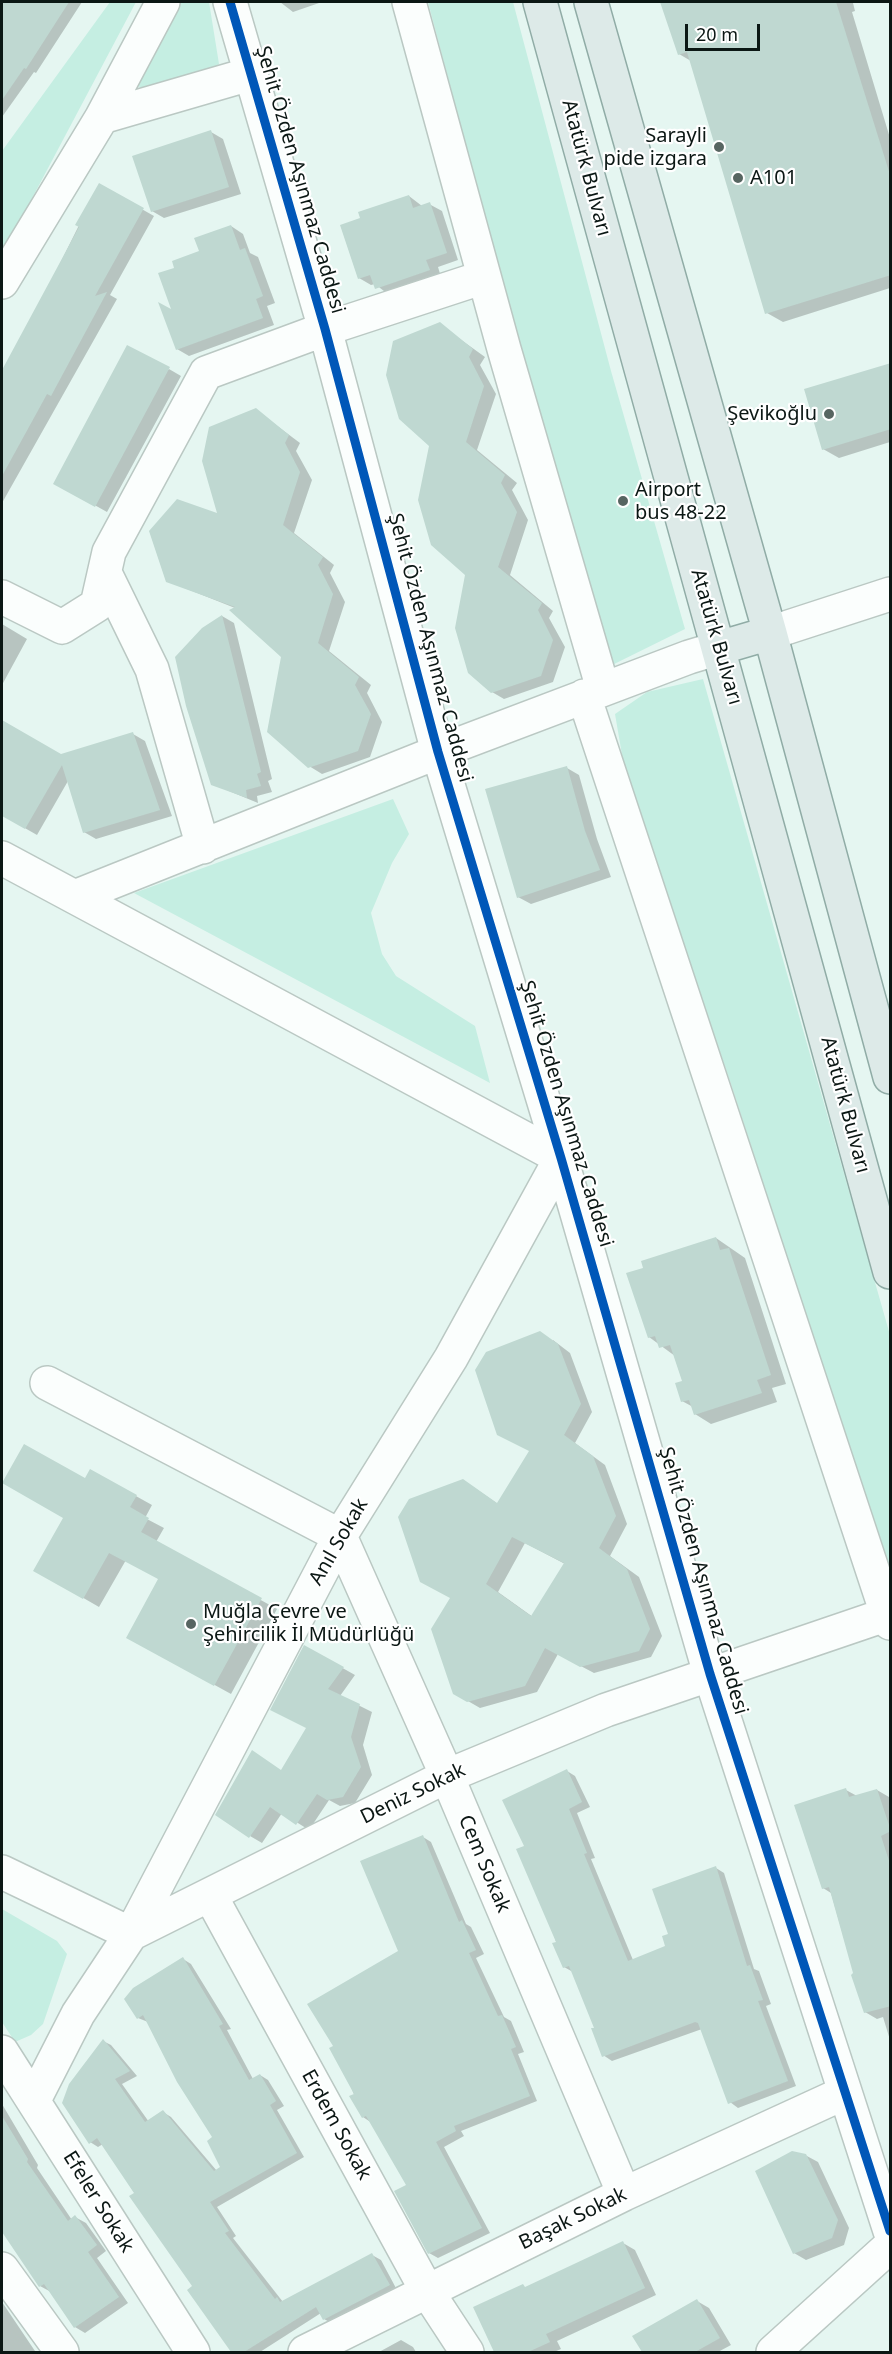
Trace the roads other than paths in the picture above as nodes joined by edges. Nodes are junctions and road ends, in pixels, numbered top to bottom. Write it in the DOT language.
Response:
graph roads {
  1 [pos="163,2"];
  2 [pos="230,2"];
  3 [pos="409,2"];
  4 [pos="540,2"];
  5 [pos="591,2"];
  6 [pos="250,74"];
  7 [pos="102,117"];
  8 [pos="484,277"];
  9 [pos="2,282"];
  10 [pos="325,329"];
  11 [pos="105,573"];
  12 [pos="891,594"];
  13 [pos="2,597"];
  14 [pos="770,633"];
  15 [pos="719,648"];
  16 [pos="593,693"];
  17 [pos="438,752"];
  18 [pos="203,847"];
  19 [pos="2,858"];
  20 [pos="77,897"];
  21 [pos="891,1077"];
  22 [pos="561,1158"];
  23 [pos="891,1272"];
  24 [pos="48,1383"];
  25 [pos="340,1536"];
  26 [pos="889,1619"];
  27 [pos="710,1674"];
  28 [pos="447,1776"];
  29 [pos="2,1872"];
  30 [pos="210,1895"];
  31 [pos="131,1934"];
  32 [pos="2,2052"];
  33 [pos="844,2093"];
  34 [pos="34,2100"];
  35 [pos="624,2194"];
  36 [pos="891,2231"];
  37 [pos="891,2246"];
  38 [pos="2,2270"];
  39 [pos="427,2291"];
  40 [pos="62,2352"];
  41 [pos="193,2352"];
  42 [pos="305,2352"];
  43 [pos="467,2352"];
  44 [pos="773,2352"];
  1 -- 7 [label="street"];
  2 -- 6 [label="street, Şehit Özden Aşınmaz Caddesi"];
  3 -- 8 [label="street"];
  4 -- 15 [label="main road, Atatürk Bulvarı"];
  5 -- 14 [label="main road"];
  6 -- 7 [label="street"];
  6 -- 10 [label="street, Şehit Özden Aşınmaz Caddesi"];
  7 -- 9 [label="street"];
  8 -- 10 [label="street"];
  8 -- 16 [label="street"];
  10 -- 11 [label="street"];
  10 -- 17 [label="street, Şehit Özden Aşınmaz Caddesi"];
  11 -- 13 [label="street"];
  11 -- 18 [label="street"];
  12 -- 14 [label="street"];
  14 -- 15 [label="main road"];
  14 -- 21 [label="main road"];
  15 -- 16 [label="street"];
  15 -- 23 [label="main road, Atatürk Bulvarı"];
  16 -- 17 [label="street"];
  16 -- 26 [label="street"];
  17 -- 18 [label="street"];
  17 -- 22 [label="street, Şehit Özden Aşınmaz Caddesi"];
  18 -- 20 [label="street"];
  19 -- 20 [label="street"];
  20 -- 22 [label="street"];
  22 -- 25 [label="street, Anıl Sokak"];
  22 -- 27 [label="street, Şehit Özden Aşınmaz Caddesi"];
  24 -- 25 [label="street"];
  25 -- 28 [label="street, Cem Sokak"];
  25 -- 31 [label="street, Anıl Sokak"];
  26 -- 27 [label="street, Deniz Sokak"];
  27 -- 28 [label="street, Deniz Sokak"];
  27 -- 33 [label="street, Şehit Özden Aşınmaz Caddesi"];
  28 -- 30 [label="street, Deniz Sokak"];
  28 -- 35 [label="street, Cem Sokak"];
  29 -- 31 [label="street"];
  30 -- 31 [label="street, Deniz Sokak"];
  30 -- 39 [label="street, Erdem Sokak"];
  31 -- 34 [label="street"];
  32 -- 34 [label="street, Efeler Sokak"];
  33 -- 35 [label="street, Başak Sokak"];
  33 -- 36 [label="street, Şehit Özden Aşınmaz Caddesi"];
  34 -- 41 [label="street, Efeler Sokak"];
  35 -- 39 [label="street, Başak Sokak"];
  37 -- 44 [label="street"];
  38 -- 40 [label="street"];
  39 -- 42 [label="street, Başak Sokak"];
  39 -- 43 [label="street, Erdem Sokak"];
}
